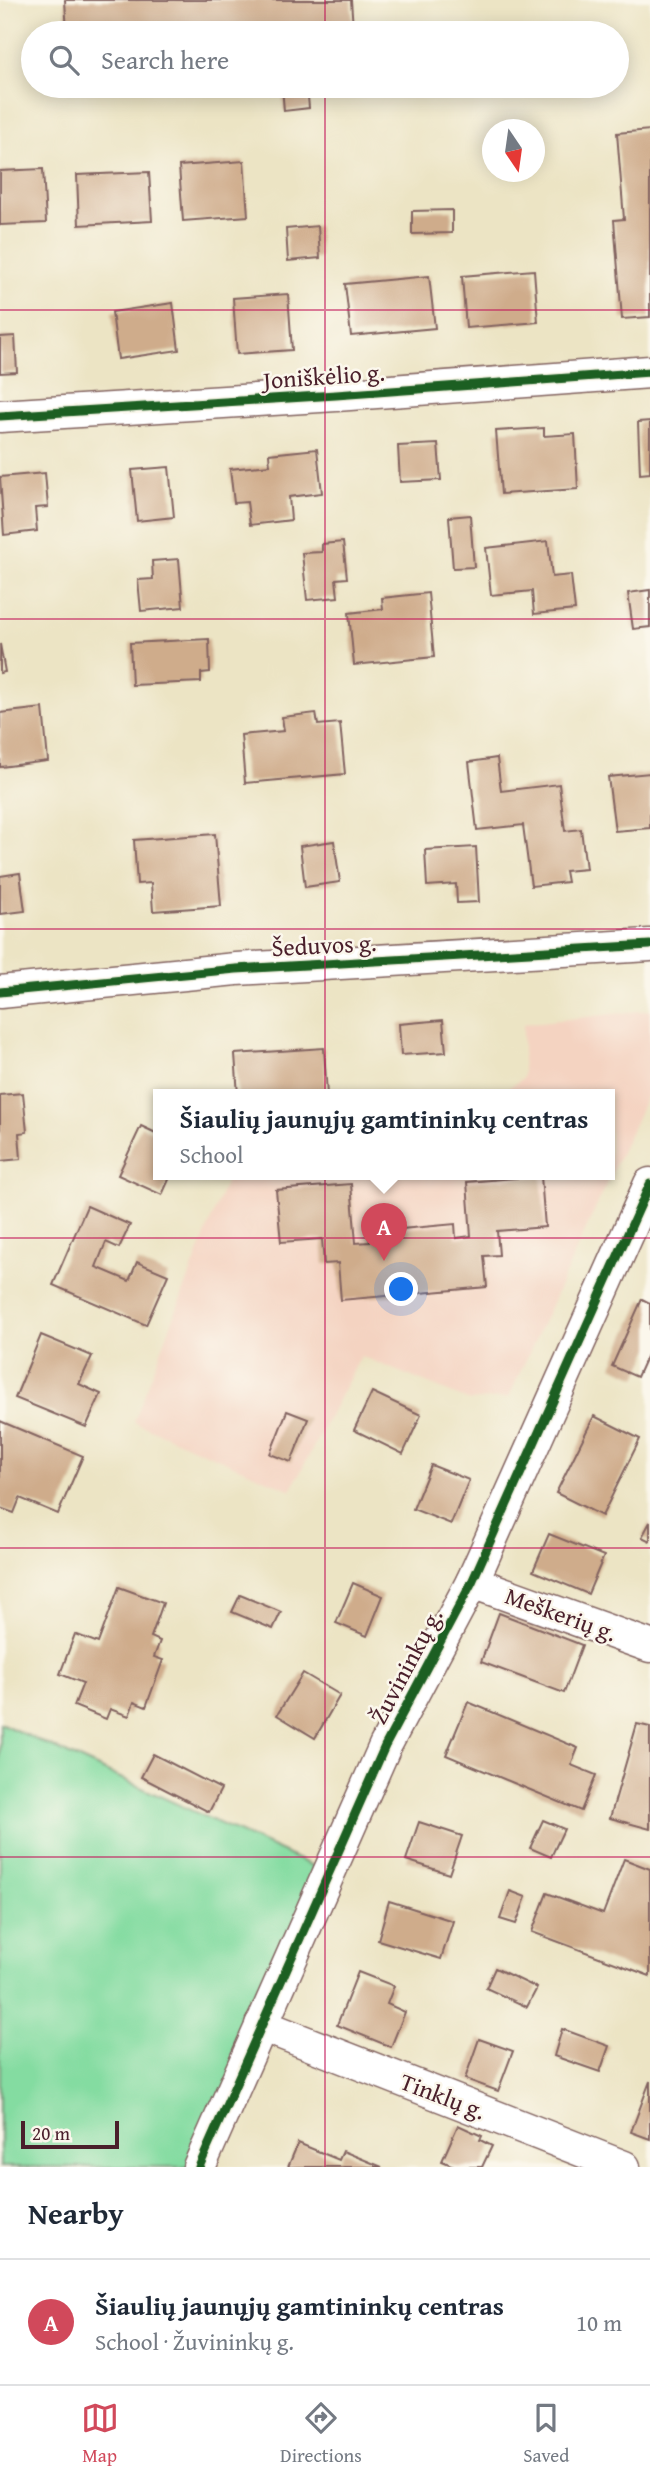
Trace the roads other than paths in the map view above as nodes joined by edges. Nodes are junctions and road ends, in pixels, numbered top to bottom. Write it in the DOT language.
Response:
graph roads {
  1 [pos="650,372"];
  2 [pos="0,416"];
  3 [pos="650,945"];
  4 [pos="0,992"];
  5 [pos="650,1184"];
  6 [pos="472,1583"];
  7 [pos="650,1646"];
  8 [pos="261,2025"];
  9 [pos="199,2167"];
  10 [pos="624,2167"];
  1 -- 2 [label="street, Joniškėlio g."];
  3 -- 4 [label="street, Šeduvos g."];
  5 -- 6 [label="street, Žuvininkų g."];
  6 -- 7 [label="street, Meškerių g."];
  6 -- 8 [label="street, Žuvininkų g."];
  8 -- 9 [label="street, Žuvininkų g."];
  8 -- 10 [label="street, Tinklų g."];
}
